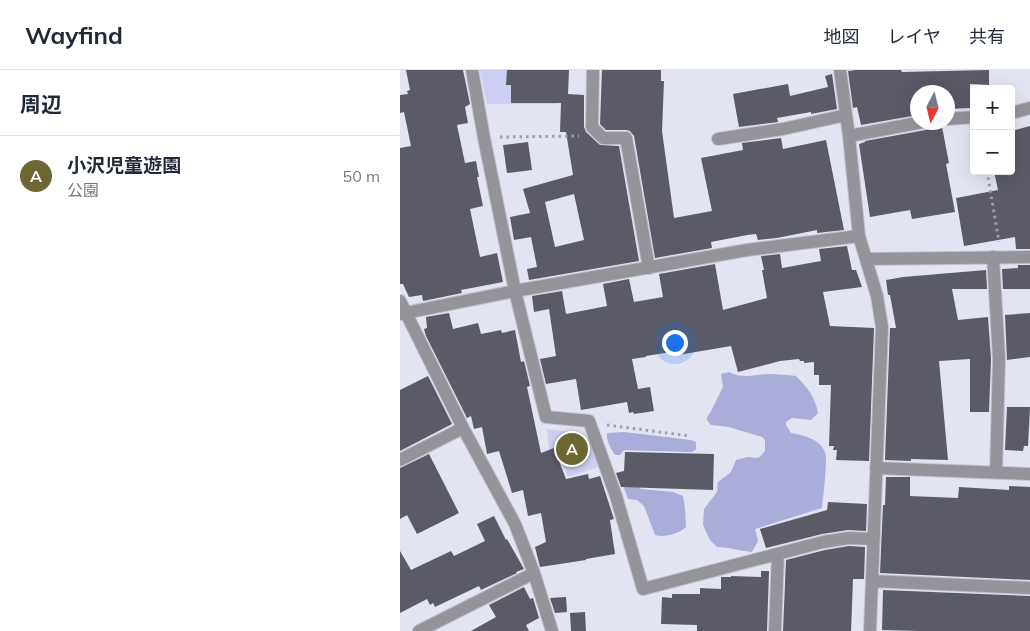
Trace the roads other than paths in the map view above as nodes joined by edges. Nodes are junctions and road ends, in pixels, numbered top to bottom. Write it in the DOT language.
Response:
graph roads {
  1 [pos="472,70"];
  2 [pos="593,70"];
  3 [pos="840,70"];
  4 [pos="1030,108"];
  5 [pos="1015,113"];
  6 [pos="846,115"];
  7 [pos="970,117"];
  8 [pos="955,118"];
  9 [pos="910,124"];
  10 [pos="849,136"];
  11 [pos="718,139"];
  12 [pos="859,236"];
  13 [pos="998,257"];
  14 [pos="1030,257"];
  15 [pos="866,259"];
  16 [pos="649,268"];
  17 [pos="515,291"];
  18 [pos="400,300"];
  19 [pos="403,313"];
  20 [pos="463,428"];
  21 [pos="400,460"];
  22 [pos="876,468"];
  23 [pos="996,473"];
  24 [pos="1030,474"];
  25 [pos="874,540"];
  26 [pos="778,554"];
  27 [pos="534,573"];
  28 [pos="872,581"];
  29 [pos="1030,588"];
  30 [pos="419,631"];
  31 [pos="552,631"];
  32 [pos="775,631"];
  33 [pos="870,631"];
  1 -- 17 [label="street"];
  2 -- 16 [label="street"];
  3 -- 6 [label="street"];
  4 -- 5 [label="street"];
  6 -- 10 [label="street"];
  6 -- 11 [label="street"];
  7 -- 8 [label="street"];
  9 -- 10 [label="street"];
  10 -- 12 [label="street"];
  12 -- 15 [label="street"];
  12 -- 16 [label="street"];
  13 -- 14 [label="street"];
  13 -- 15 [label="street"];
  13 -- 23 [label="street"];
  15 -- 22 [label="street"];
  16 -- 17 [label="street"];
  17 -- 19 [label="street"];
  17 -- 26 [label="street"];
  18 -- 19 [label="street"];
  19 -- 20 [label="street"];
  20 -- 21 [label="street"];
  20 -- 27 [label="street"];
  22 -- 23 [label="street"];
  22 -- 25 [label="street"];
  23 -- 24 [label="street"];
  25 -- 26 [label="street"];
  25 -- 28 [label="street"];
  26 -- 32 [label="street"];
  27 -- 30 [label="street"];
  27 -- 31 [label="street"];
  28 -- 29 [label="street"];
  28 -- 33 [label="street"];
}
